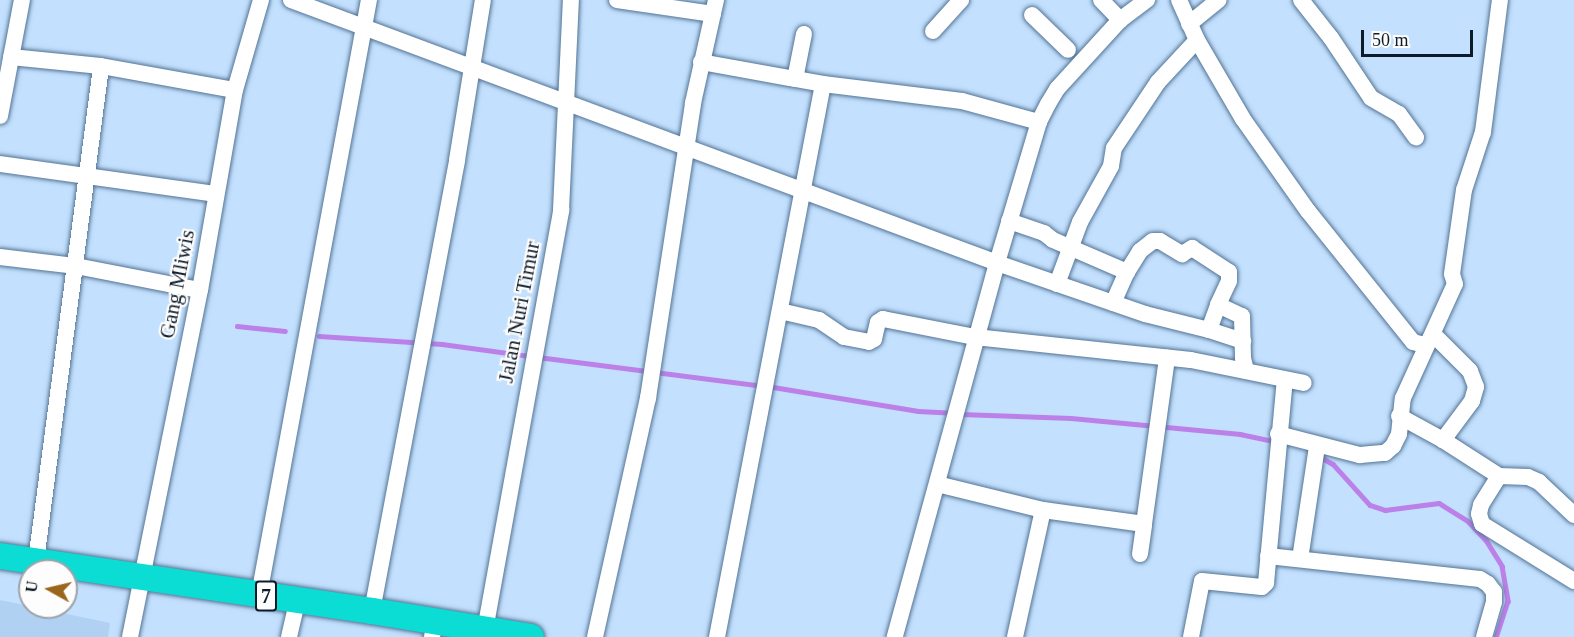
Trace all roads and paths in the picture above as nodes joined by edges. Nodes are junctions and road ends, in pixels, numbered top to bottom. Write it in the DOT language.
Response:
graph roads {
  1 [pos="22,0"];
  2 [pos="261,0"];
  3 [pos="291,0"];
  4 [pos="369,0"];
  5 [pos="483,0"];
  6 [pos="571,0"];
  7 [pos="617,0"];
  8 [pos="1101,0"];
  9 [pos="1147,0"];
  10 [pos="1179,0"];
  11 [pos="1219,0"];
  12 [pos="1301,0"];
  13 [pos="1500,0"];
  14 [pos="955,2"];
  15 [pos="715,7"];
  16 [pos="1032,15"];
  17 [pos="1120,20"];
  18 [pos="1189,24"];
  19 [pos="364,27"];
  20 [pos="933,32"];
  21 [pos="804,34"];
  22 [pos="1197,40"];
  23 [pos="1075,56"];
  24 [pos="11,57"];
  25 [pos="701,62"];
  26 [pos="101,66"];
  27 [pos="471,68"];
  28 [pos="795,79"];
  29 [pos="823,84"];
  30 [pos="236,90"];
  31 [pos="564,104"];
  32 [pos="0,116"];
  33 [pos="1039,122"];
  34 [pos="1416,137"];
  35 [pos="686,147"];
  36 [pos="0,164"];
  37 [pos="88,175"];
  38 [pos="803,191"];
  39 [pos="216,194"];
  40 [pos="1009,221"];
  41 [pos="1070,247"];
  42 [pos="0,257"];
  43 [pos="997,263"];
  44 [pos="76,266"];
  45 [pos="1127,272"];
  46 [pos="1057,284"];
  47 [pos="200,290"];
  48 [pos="1113,303"];
  49 [pos="1218,305"];
  50 [pos="780,311"];
  51 [pos="1209,330"];
  52 [pos="975,337"];
  53 [pos="1429,339"];
  54 [pos="1243,341"];
  55 [pos="1167,358"];
  56 [pos="1246,371"];
  57 [pos="1286,380"];
  58 [pos="1304,383"];
  59 [pos="1399,416"];
  60 [pos="1279,439"];
  61 [pos="1443,440"];
  62 [pos="1316,453"];
  63 [pos="1506,476"];
  64 [pos="937,484"];
  65 [pos="1043,510"];
  66 [pos="1574,515"];
  67 [pos="1144,524"];
  68 [pos="1140,554"];
  69 [pos="0,556"];
  70 [pos="1268,556"];
  71 [pos="22,559"];
  72 [pos="36,559"];
  73 [pos="1300,559"];
  74 [pos="78,568"];
  75 [pos="142,578"];
  76 [pos="1574,581"];
  77 [pos="259,596"];
  78 [pos="297,601"];
  79 [pos="372,611"];
  80 [pos="433,630"];
  81 [pos="485,630"];
  82 [pos="130,637"];
  83 [pos="289,637"];
  84 [pos="531,637"];
  85 [pos="595,637"];
  86 [pos="717,637"];
  87 [pos="895,637"];
  88 [pos="1015,637"];
  89 [pos="1191,637"];
  90 [pos="1484,637"];
  1 -- 24 [label="street"];
  2 -- 30 [label="street, Gang Mliwis"];
  3 -- 19 [label="street"];
  4 -- 19 [label="street"];
  5 -- 27 [label="street"];
  6 -- 31 [label="street, Jalan Nuri Timur"];
  7 -- 15 [label="street"];
  8 -- 17 [label="street"];
  9 -- 17 [label="street"];
  10 -- 18 [label="street"];
  11 -- 18 [label="street"];
  12 -- 34 [label="street"];
  13 -- 53 [label="street"];
  14 -- 20 [label="street"];
  15 -- 25 [label="street"];
  16 -- 23 [label="street"];
  17 -- 23 [label="street"];
  18 -- 22 [label="street"];
  19 -- 27 [label="street"];
  19 -- 77 [label="street"];
  21 -- 28 [label="street"];
  22 -- 41 [label="street"];
  22 -- 53 [label="street"];
  23 -- 33 [label="street"];
  24 -- 26 [label="street"];
  24 -- 32 [label="street"];
  25 -- 28 [label="street"];
  25 -- 35 [label="street"];
  26 -- 30 [label="street"];
  26 -- 37 [label="street"];
  27 -- 31 [label="street"];
  27 -- 79 [label="street"];
  28 -- 29 [label="street"];
  29 -- 33 [label="street"];
  29 -- 38 [label="street"];
  30 -- 39 [label="street, Gang Mliwis"];
  31 -- 35 [label="street"];
  31 -- 81 [label="street, Jalan Nuri Timur"];
  33 -- 40 [label="street"];
  35 -- 38 [label="street"];
  35 -- 85 [label="street"];
  36 -- 37 [label="street"];
  37 -- 39 [label="street"];
  37 -- 44 [label="street"];
  38 -- 43 [label="street"];
  38 -- 50 [label="street"];
  39 -- 47 [label="street, Gang Mliwis"];
  40 -- 41 [label="street"];
  40 -- 43 [label="street"];
  41 -- 45 [label="street"];
  41 -- 46 [label="street"];
  42 -- 44 [label="street"];
  43 -- 46 [label="street"];
  43 -- 52 [label="street"];
  44 -- 47 [label="street"];
  44 -- 72 [label="street"];
  45 -- 48 [label="street"];
  45 -- 49 [label="street"];
  46 -- 48 [label="street"];
  47 -- 75 [label="street, Gang Mliwis"];
  48 -- 51 [label="street"];
  49 -- 51 [label="street"];
  49 -- 54 [label="street"];
  50 -- 52 [label="street"];
  50 -- 86 [label="street"];
  51 -- 54 [label="street"];
  52 -- 55 [label="street"];
  52 -- 64 [label="street"];
  53 -- 59 [label="street"];
  53 -- 61 [label="street"];
  54 -- 56 [label="street"];
  55 -- 56 [label="street"];
  55 -- 67 [label="street"];
  56 -- 57 [label="street"];
  57 -- 58 [label="street"];
  57 -- 60 [label="street"];
  59 -- 61 [label="street"];
  59 -- 62 [label="street"];
  60 -- 62 [label="street"];
  60 -- 70 [label="street"];
  61 -- 63 [label="street"];
  62 -- 73 [label="street"];
  63 -- 66 [label="street"];
  63 -- 76 [label="street"];
  64 -- 65 [label="street"];
  64 -- 87 [label="street"];
  65 -- 67 [label="street"];
  65 -- 88 [label="street"];
  67 -- 68 [label="street"];
  69 -- 71 [label="highway, 7"];
  70 -- 73 [label="street"];
  70 -- 89 [label="street"];
  73 -- 90 [label="street"];
  74 -- 75 [label="highway, 7"];
  75 -- 77 [label="highway, 7"];
  75 -- 82 [label="street, Gang Mliwis"];
  77 -- 78 [label="highway, 7"];
  78 -- 79 [label="highway, 7"];
  78 -- 83 [label="street"];
  79 -- 80 [label="highway, 7"];
  80 -- 81 [label="highway, 7"];
  81 -- 84 [label="highway, 7"];
}
